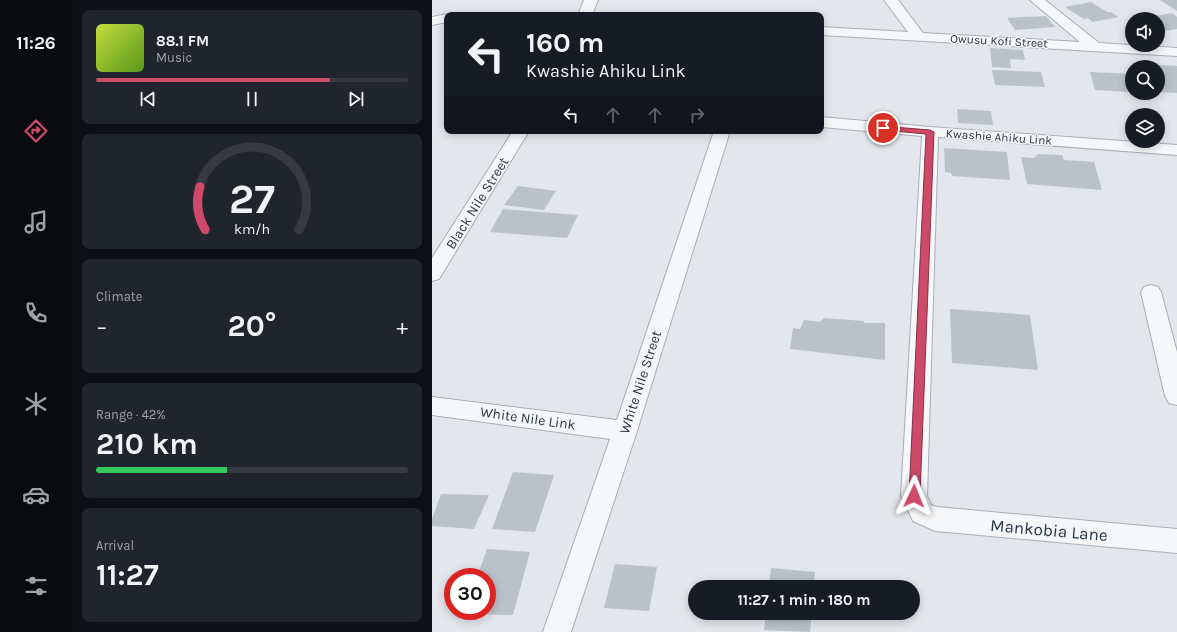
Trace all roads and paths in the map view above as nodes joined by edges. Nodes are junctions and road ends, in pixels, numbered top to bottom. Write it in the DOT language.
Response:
graph roads {
  1 [pos="591,0"];
  2 [pos="891,0"];
  3 [pos="1037,0"];
  4 [pos="586,12"];
  5 [pos="444,19"];
  6 [pos="432,21"];
  7 [pos="824,31"];
  8 [pos="918,36"];
  9 [pos="1095,47"];
  10 [pos="1177,52"];
  11 [pos="824,122"];
  12 [pos="930,132"];
  13 [pos="519,134"];
  14 [pos="721,134"];
  15 [pos="1177,150"];
  16 [pos="432,274"];
  17 [pos="1151,292"];
  18 [pos="1177,396"];
  19 [pos="432,406"];
  20 [pos="625,431"];
  21 [pos="1177,541"];
  22 [pos="557,632"];
  1 -- 4 [label="street"];
  2 -- 8 [label="street"];
  3 -- 9 [label="street"];
  5 -- 6 [label="street"];
  7 -- 8 [label="street, Owusu Kofi Street"];
  8 -- 9 [label="street, Owusu Kofi Street"];
  9 -- 10 [label="street, Owusu Kofi Street"];
  11 -- 12 [label="street, Kwashie Ahiku Link"];
  12 -- 15 [label="street, Kwashie Ahiku Link"];
  12 -- 21 [label="street, Mankobia Lane"];
  13 -- 16 [label="street, Black Nile Street"];
  14 -- 20 [label="street, White Nile Street"];
  17 -- 18 [label="street"];
  19 -- 20 [label="street, White Nile Link"];
  20 -- 22 [label="street, White Nile Street"];
}
